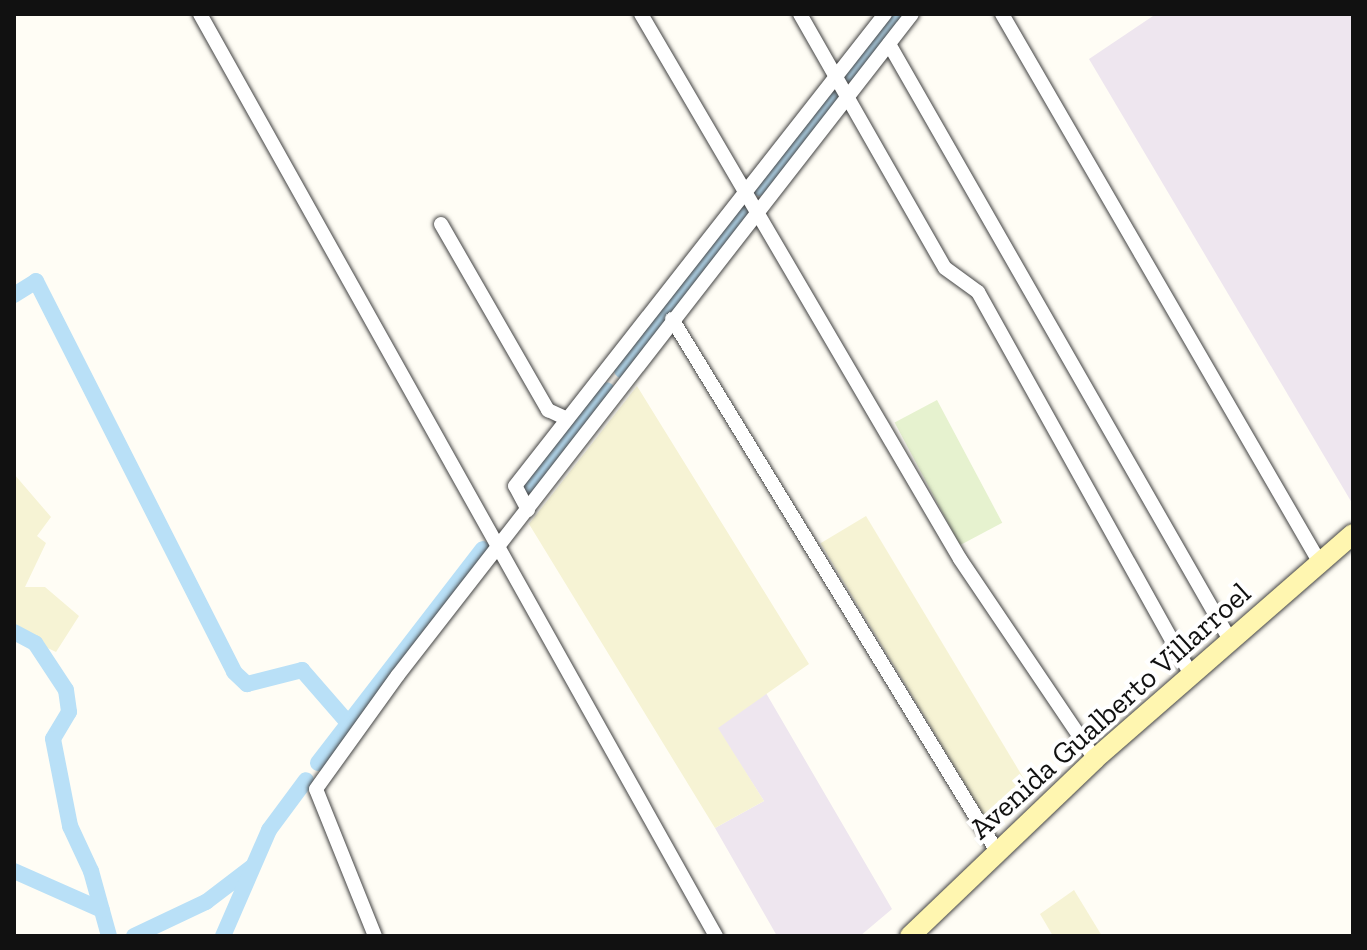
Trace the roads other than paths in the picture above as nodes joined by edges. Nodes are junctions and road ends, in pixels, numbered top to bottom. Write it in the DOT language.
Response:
graph roads {
  1 [pos="200,14"];
  2 [pos="641,14"];
  3 [pos="800,14"];
  4 [pos="885,14"];
  5 [pos="912,14"];
  6 [pos="1002,14"];
  7 [pos="889,44"];
  8 [pos="837,78"];
  9 [pos="848,96"];
  10 [pos="746,191"];
  11 [pos="754,213"];
  12 [pos="441,224"];
  13 [pos="672,319"];
  14 [pos="567,419"];
  15 [pos="528,510"];
  16 [pos="1353,534"];
  17 [pos="501,546"];
  18 [pos="1320,563"];
  19 [pos="1230,640"];
  20 [pos="1191,674"];
  21 [pos="1095,759"];
  22 [pos="998,853"];
  23 [pos="375,936"];
  24 [pos="716,936"];
  25 [pos="910,936"];
  1 -- 17 [label="street"];
  2 -- 10 [label="street"];
  3 -- 8 [label="street"];
  4 -- 8 [label="street"];
  5 -- 7 [label="street"];
  6 -- 18 [label="street"];
  7 -- 9 [label="street"];
  7 -- 19 [label="street"];
  8 -- 9 [label="street"];
  8 -- 10 [label="street"];
  9 -- 11 [label="street"];
  9 -- 20 [label="street"];
  10 -- 11 [label="street"];
  10 -- 14 [label="street"];
  11 -- 13 [label="street"];
  11 -- 21 [label="street"];
  12 -- 14 [label="street"];
  13 -- 15 [label="street"];
  13 -- 22 [label="street"];
  14 -- 15 [label="street"];
  15 -- 17 [label="street"];
  16 -- 18 [label="main road, Avenida Gualberto Villarroel"];
  17 -- 23 [label="street"];
  17 -- 24 [label="street"];
  18 -- 19 [label="main road, Avenida Gualberto Villarroel"];
  19 -- 20 [label="main road, Avenida Gualberto Villarroel"];
  20 -- 21 [label="main road, Avenida Gualberto Villarroel"];
  21 -- 22 [label="main road, Avenida Gualberto Villarroel"];
  22 -- 25 [label="main road, Avenida Gualberto Villarroel"];
}
